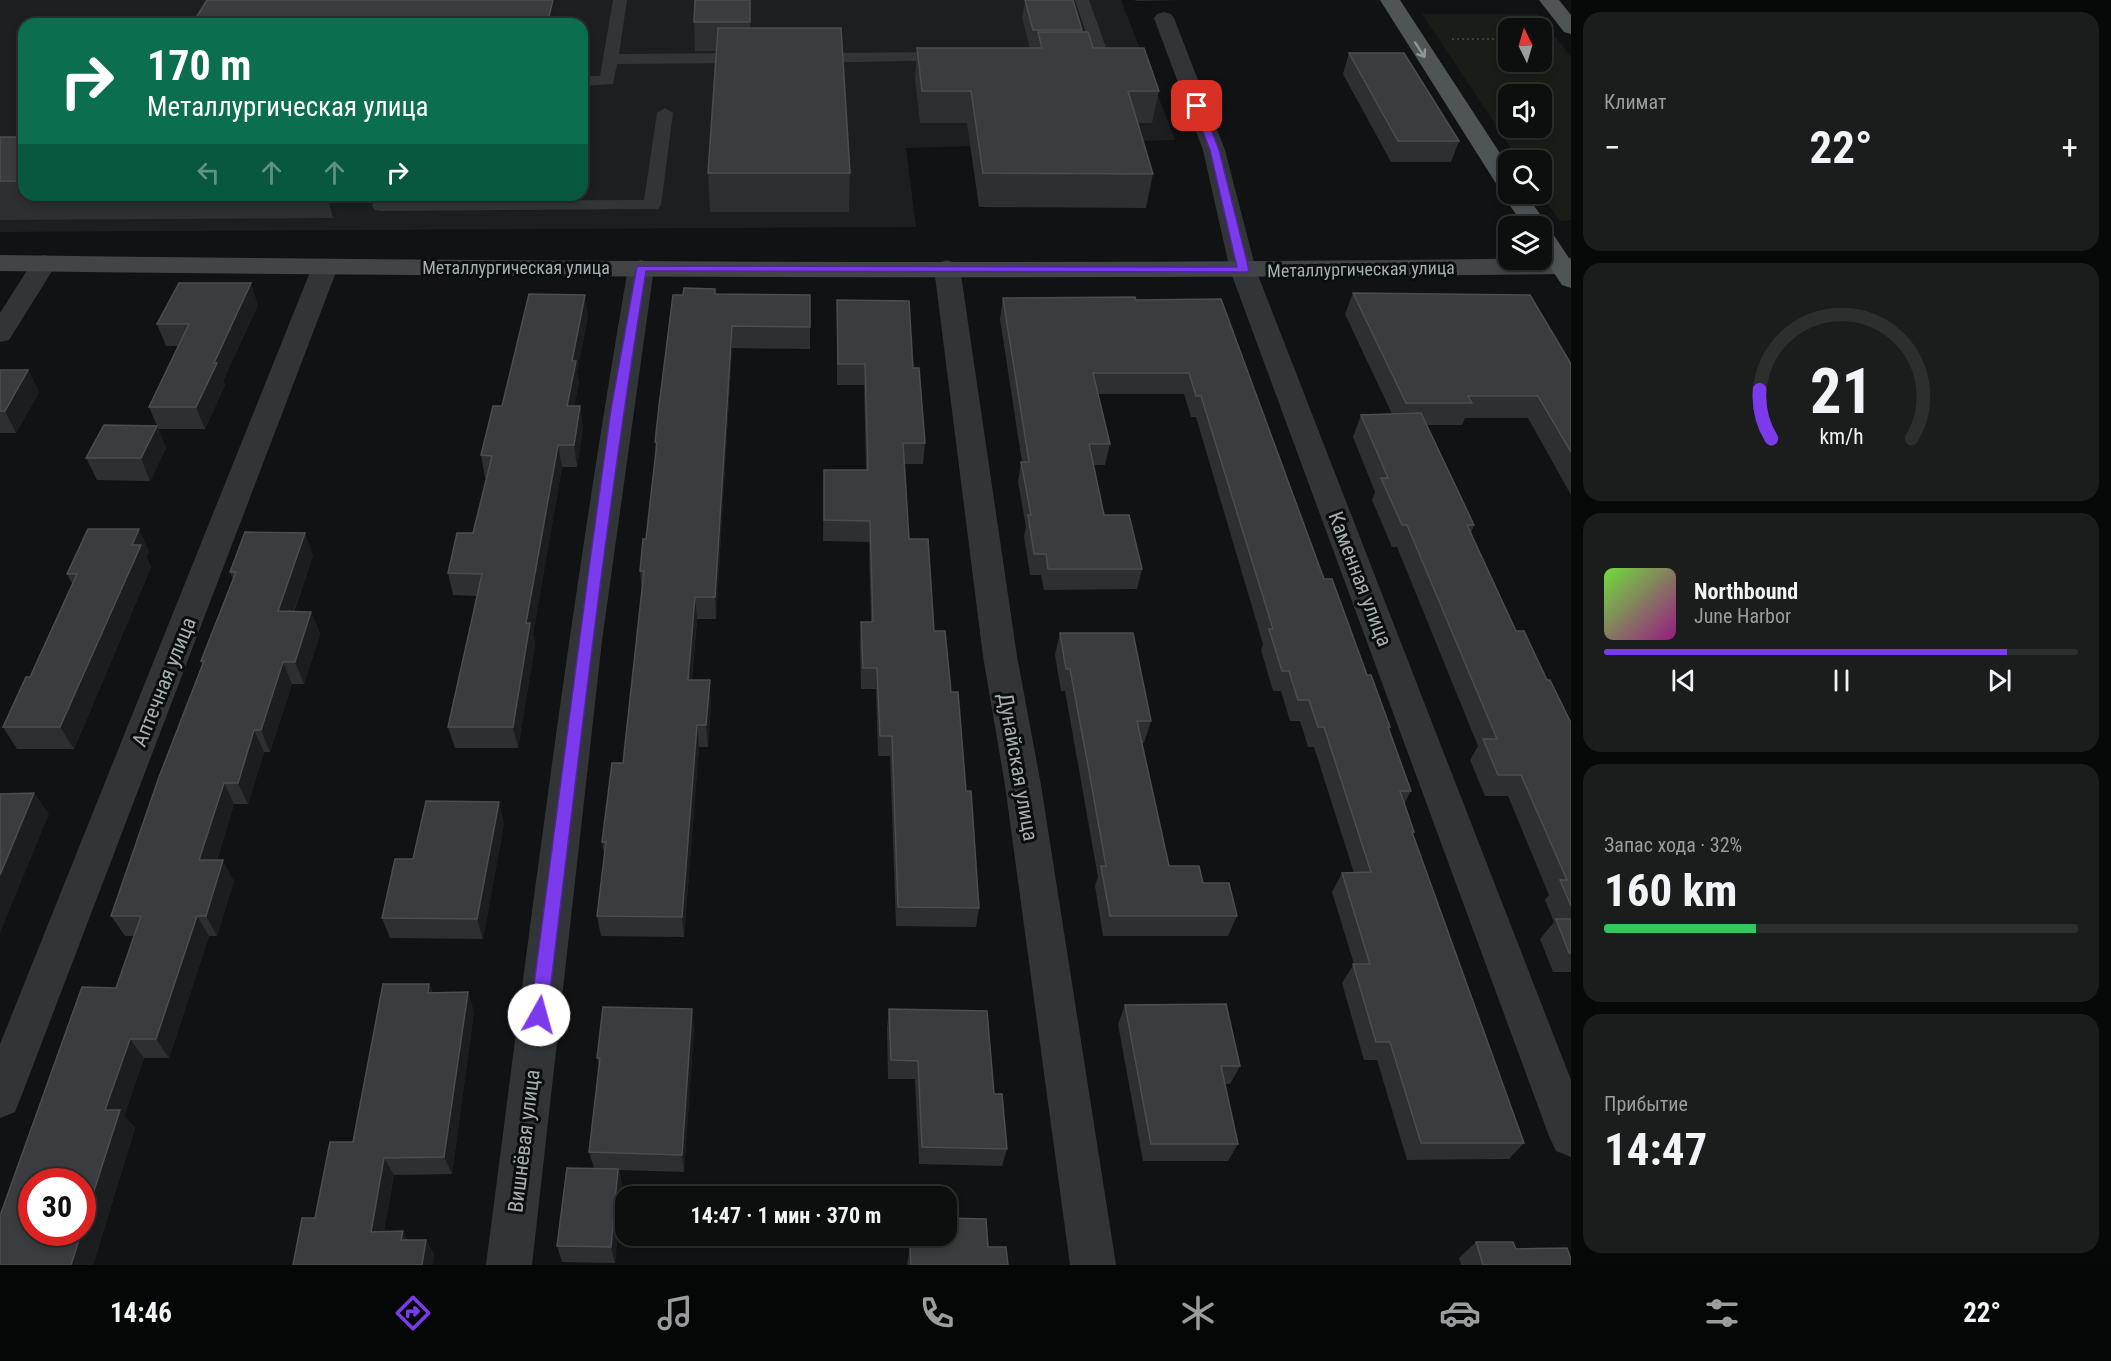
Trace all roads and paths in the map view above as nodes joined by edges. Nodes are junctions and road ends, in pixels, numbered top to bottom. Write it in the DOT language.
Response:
graph roads {
  1 [pos="620,0"];
  2 [pos="1082,0"];
  3 [pos="1390,0"];
  4 [pos="1549,0"];
  5 [pos="1164,18"];
  6 [pos="1571,28"];
  7 [pos="1065,56"];
  8 [pos="970,57"];
  9 [pos="766,58"];
  10 [pos="790,58"];
  11 [pos="610,59"];
  12 [pos="588,81"];
  13 [pos="665,113"];
  14 [pos="1498,168"];
  15 [pos="382,201"];
  16 [pos="516,201"];
  17 [pos="570,201"];
  18 [pos="1552,249"];
  19 [pos="0,263"];
  20 [pos="44,263"];
  21 [pos="325,267"];
  22 [pos="641,268"];
  23 [pos="947,268"];
  24 [pos="1244,270"];
  25 [pos="1568,271"];
  26 [pos="0,334"];
  27 [pos="0,1097"];
  28 [pos="1571,1136"];
  29 [pos="509,1265"];
  30 [pos="1093,1265"];
  1 -- 11 [label="lane"];
  2 -- 7 [label="lane"];
  3 -- 14 [label="main road, one-way"];
  4 -- 6 [label="main road"];
  5 -- 24 [label="street, Каменная улица"];
  8 -- 10 [label="lane"];
  9 -- 11 [label="lane"];
  11 -- 12 [label="lane"];
  13 -- 17 [label="lane"];
  15 -- 16 [label="lane"];
  18 -- 25 [label="main road"];
  19 -- 20 [label="street, Металлургическая улица"];
  20 -- 21 [label="street, Металлургическая улица"];
  20 -- 26 [label="street"];
  21 -- 22 [label="street, Металлургическая улица"];
  21 -- 27 [label="street, Аптечная улица"];
  22 -- 23 [label="street, Металлургическая улица"];
  22 -- 29 [label="street, Вишнёвая улица"];
  23 -- 24 [label="street, Металлургическая улица"];
  23 -- 30 [label="street, Дунайская улица"];
  24 -- 25 [label="street, Металлургическая улица"];
  24 -- 28 [label="street, Каменная улица"];
}
